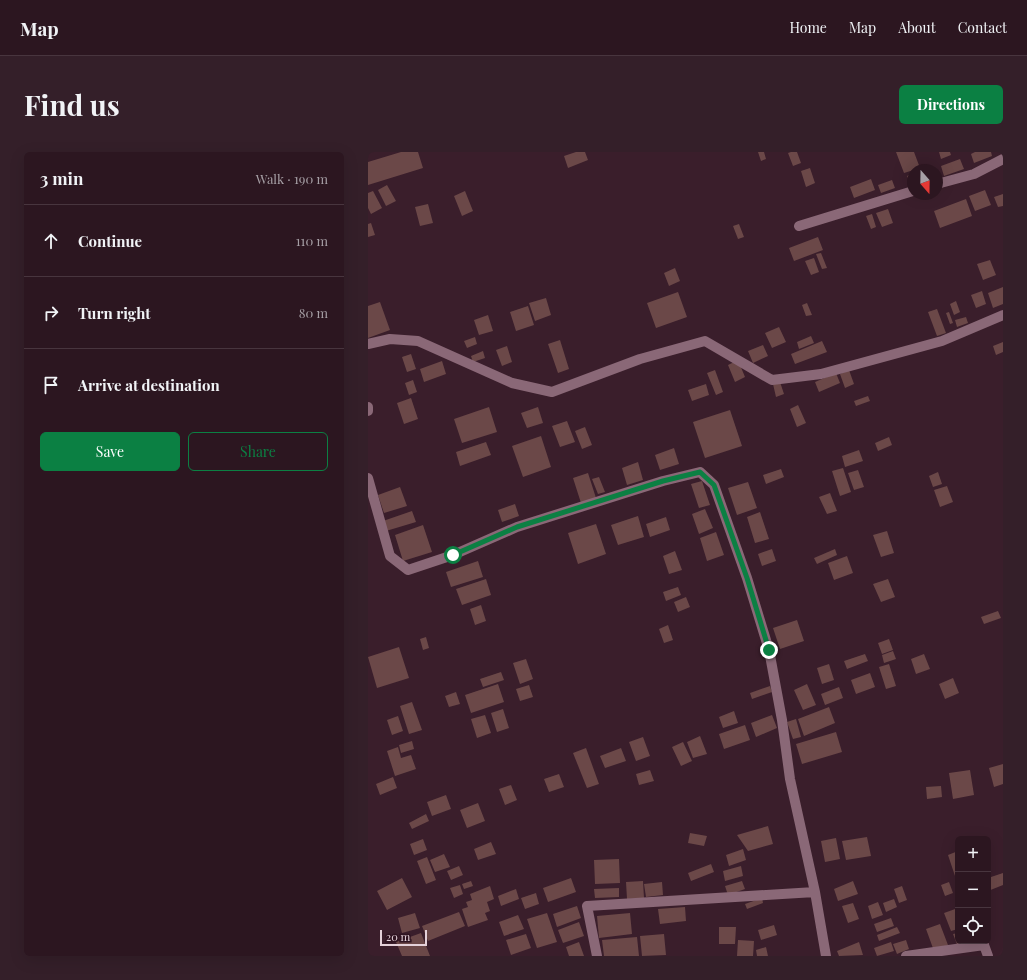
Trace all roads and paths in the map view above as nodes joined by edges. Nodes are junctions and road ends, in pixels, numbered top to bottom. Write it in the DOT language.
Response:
graph roads {
  1 [pos="1003,159"];
  2 [pos="943,182"];
  3 [pos="907,193"];
  4 [pos="799,226"];
  5 [pos="1003,315"];
  6 [pos="368,344"];
  7 [pos="368,407"];
  8 [pos="368,411"];
  9 [pos="368,478"];
  10 [pos="815,892"];
  11 [pos="597,956"];
  12 [pos="826,956"];
  13 [pos="906,956"];
  14 [pos="988,956"];
  1 -- 2 [label="street"];
  3 -- 4 [label="street"];
  5 -- 6 [label="street"];
  7 -- 8 [label="street"];
  9 -- 10 [label="street"];
  10 -- 11 [label="street"];
  10 -- 12 [label="street"];
  13 -- 14 [label="street"];
}
